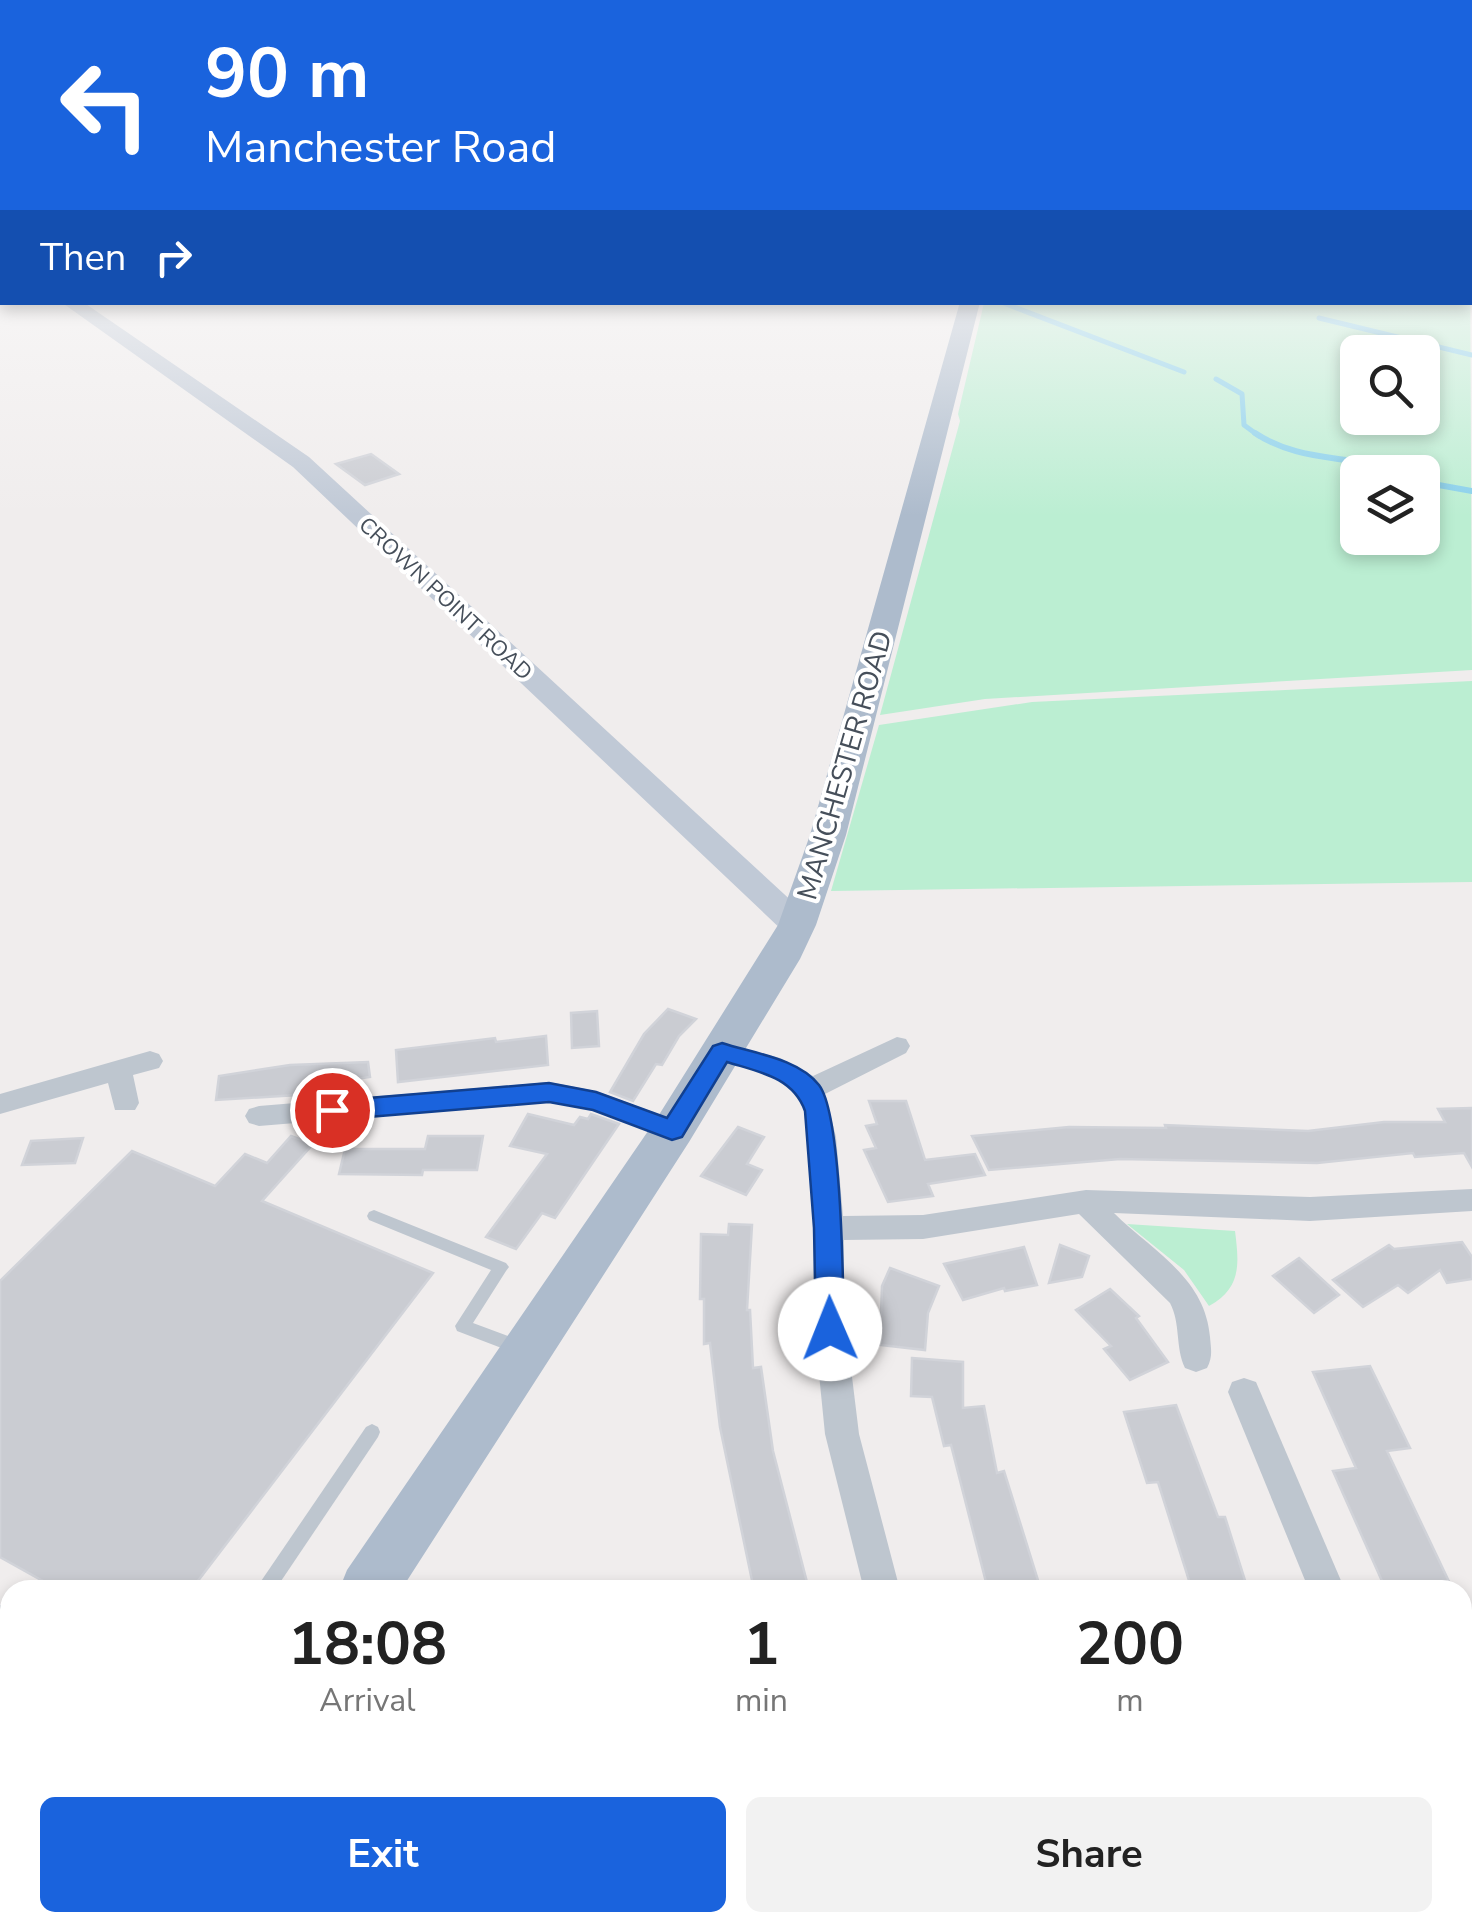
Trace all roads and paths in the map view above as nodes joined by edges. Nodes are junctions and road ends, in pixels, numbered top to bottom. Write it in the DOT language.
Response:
graph roads {
  1 [pos="118,335"];
  2 [pos="961,335"];
  3 [pos="797,925"];
  4 [pos="896,1046"];
  5 [pos="722,1052"];
  6 [pos="150,1061"];
  7 [pos="119,1070"];
  8 [pos="810,1090"];
  9 [pos="125,1103"];
  10 [pos="0,1104"];
  11 [pos="259,1116"];
  12 [pos="672,1130"];
  13 [pos="1472,1200"];
  14 [pos="1086,1201"];
  15 [pos="374,1216"];
  16 [pos="828,1228"];
  17 [pos="525,1350"];
  18 [pos="1196,1358"];
  19 [pos="1244,1392"];
  20 [pos="372,1432"];
  21 [pos="271,1580"];
  22 [pos="375,1580"];
  23 [pos="879,1580"];
  24 [pos="1323,1580"];
  1 -- 3 [label="street, CROWN POINT ROAD"];
  2 -- 3 [label="main road, MANCHESTER ROAD"];
  3 -- 5 [label="main road, MANCHESTER ROAD"];
  4 -- 8 [label="street"];
  5 -- 8 [label="street"];
  5 -- 12 [label="main road, MANCHESTER ROAD"];
  6 -- 7 [label="street"];
  7 -- 9 [label="street"];
  7 -- 10 [label="street"];
  8 -- 16 [label="street"];
  11 -- 12 [label="street"];
  12 -- 17 [label="main road, MANCHESTER ROAD"];
  13 -- 14 [label="street"];
  14 -- 16 [label="street"];
  14 -- 18 [label="street"];
  15 -- 17 [label="lane"];
  16 -- 23 [label="street"];
  17 -- 22 [label="main road, MANCHESTER ROAD"];
  19 -- 24 [label="street"];
  20 -- 21 [label="lane"];
}
